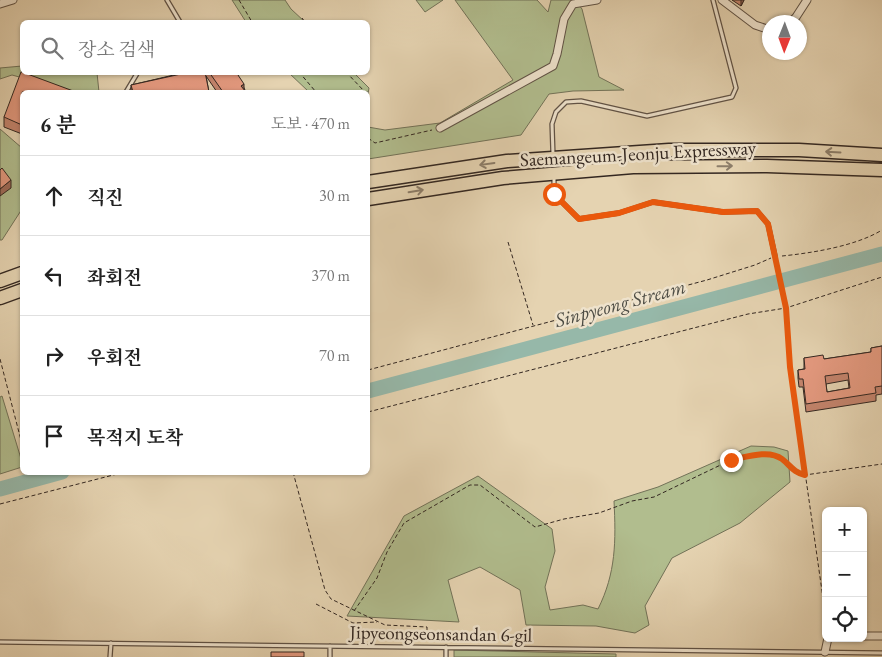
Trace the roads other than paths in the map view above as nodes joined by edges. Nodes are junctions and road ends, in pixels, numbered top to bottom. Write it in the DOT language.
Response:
graph roads {
  1 [pos="13,0"];
  2 [pos="167,0"];
  3 [pos="597,0"];
  4 [pos="713,0"];
  5 [pos="722,0"];
  6 [pos="807,0"];
  7 [pos="0,4"];
  8 [pos="798,15"];
  9 [pos="179,20"];
  10 [pos="762,27"];
  11 [pos="136,75"];
  12 [pos="127,90"];
  13 [pos="440,128"];
  14 [pos="882,155"];
  15 [pos="553,158"];
  16 [pos="882,170"];
  17 [pos="554,174"];
  18 [pos="370,182"];
  19 [pos="370,199"];
  20 [pos="775,256"];
  21 [pos="20,274"];
  22 [pos="4,280"];
  23 [pos="18,291"];
  24 [pos="0,298"];
  25 [pos="867,636"];
  26 [pos="882,636"];
  27 [pos="0,642"];
  28 [pos="827,642"];
  29 [pos="111,643"];
  30 [pos="330,646"];
  31 [pos="446,647"];
  32 [pos="825,652"];
  33 [pos="882,652"];
  34 [pos="110,657"];
  35 [pos="330,657"];
  36 [pos="446,657"];
  1 -- 7 [label="street"];
  2 -- 9 [label="lane"];
  3 -- 13 [label="street"];
  4 -- 15 [label="lane"];
  5 -- 10 [label="street"];
  6 -- 8 [label="street"];
  11 -- 12 [label="lane"];
  14 -- 15 [label="highway, Saemangeum-Jeonju Expressway, one-way"];
  15 -- 18 [label="highway, Saemangeum-Jeonju Expressway, one-way"];
  17 -- 16 [label="highway, Saemangeum-Jeonju Expressway, one-way"];
  19 -- 17 [label="highway, Saemangeum-Jeonju Expressway, one-way"];
  17 -- 20 [label="lane"];
  21 -- 22 [label="highway"];
  23 -- 24 [label="highway"];
  25 -- 26 [label="street"];
  27 -- 29 [label="lane, Jipyeongseonsandan 6-gil"];
  28 -- 32 [label="street"];
  29 -- 30 [label="lane, Jipyeongseonsandan 6-gil"];
  29 -- 34 [label="lane"];
  30 -- 31 [label="lane, Jipyeongseonsandan 6-gil"];
  30 -- 35 [label="lane"];
  31 -- 32 [label="lane, Jipyeongseonsandan 6-gil"];
  31 -- 36 [label="lane"];
  32 -- 33 [label="lane, Jipyeongseonsandan 6-gil"];
}
